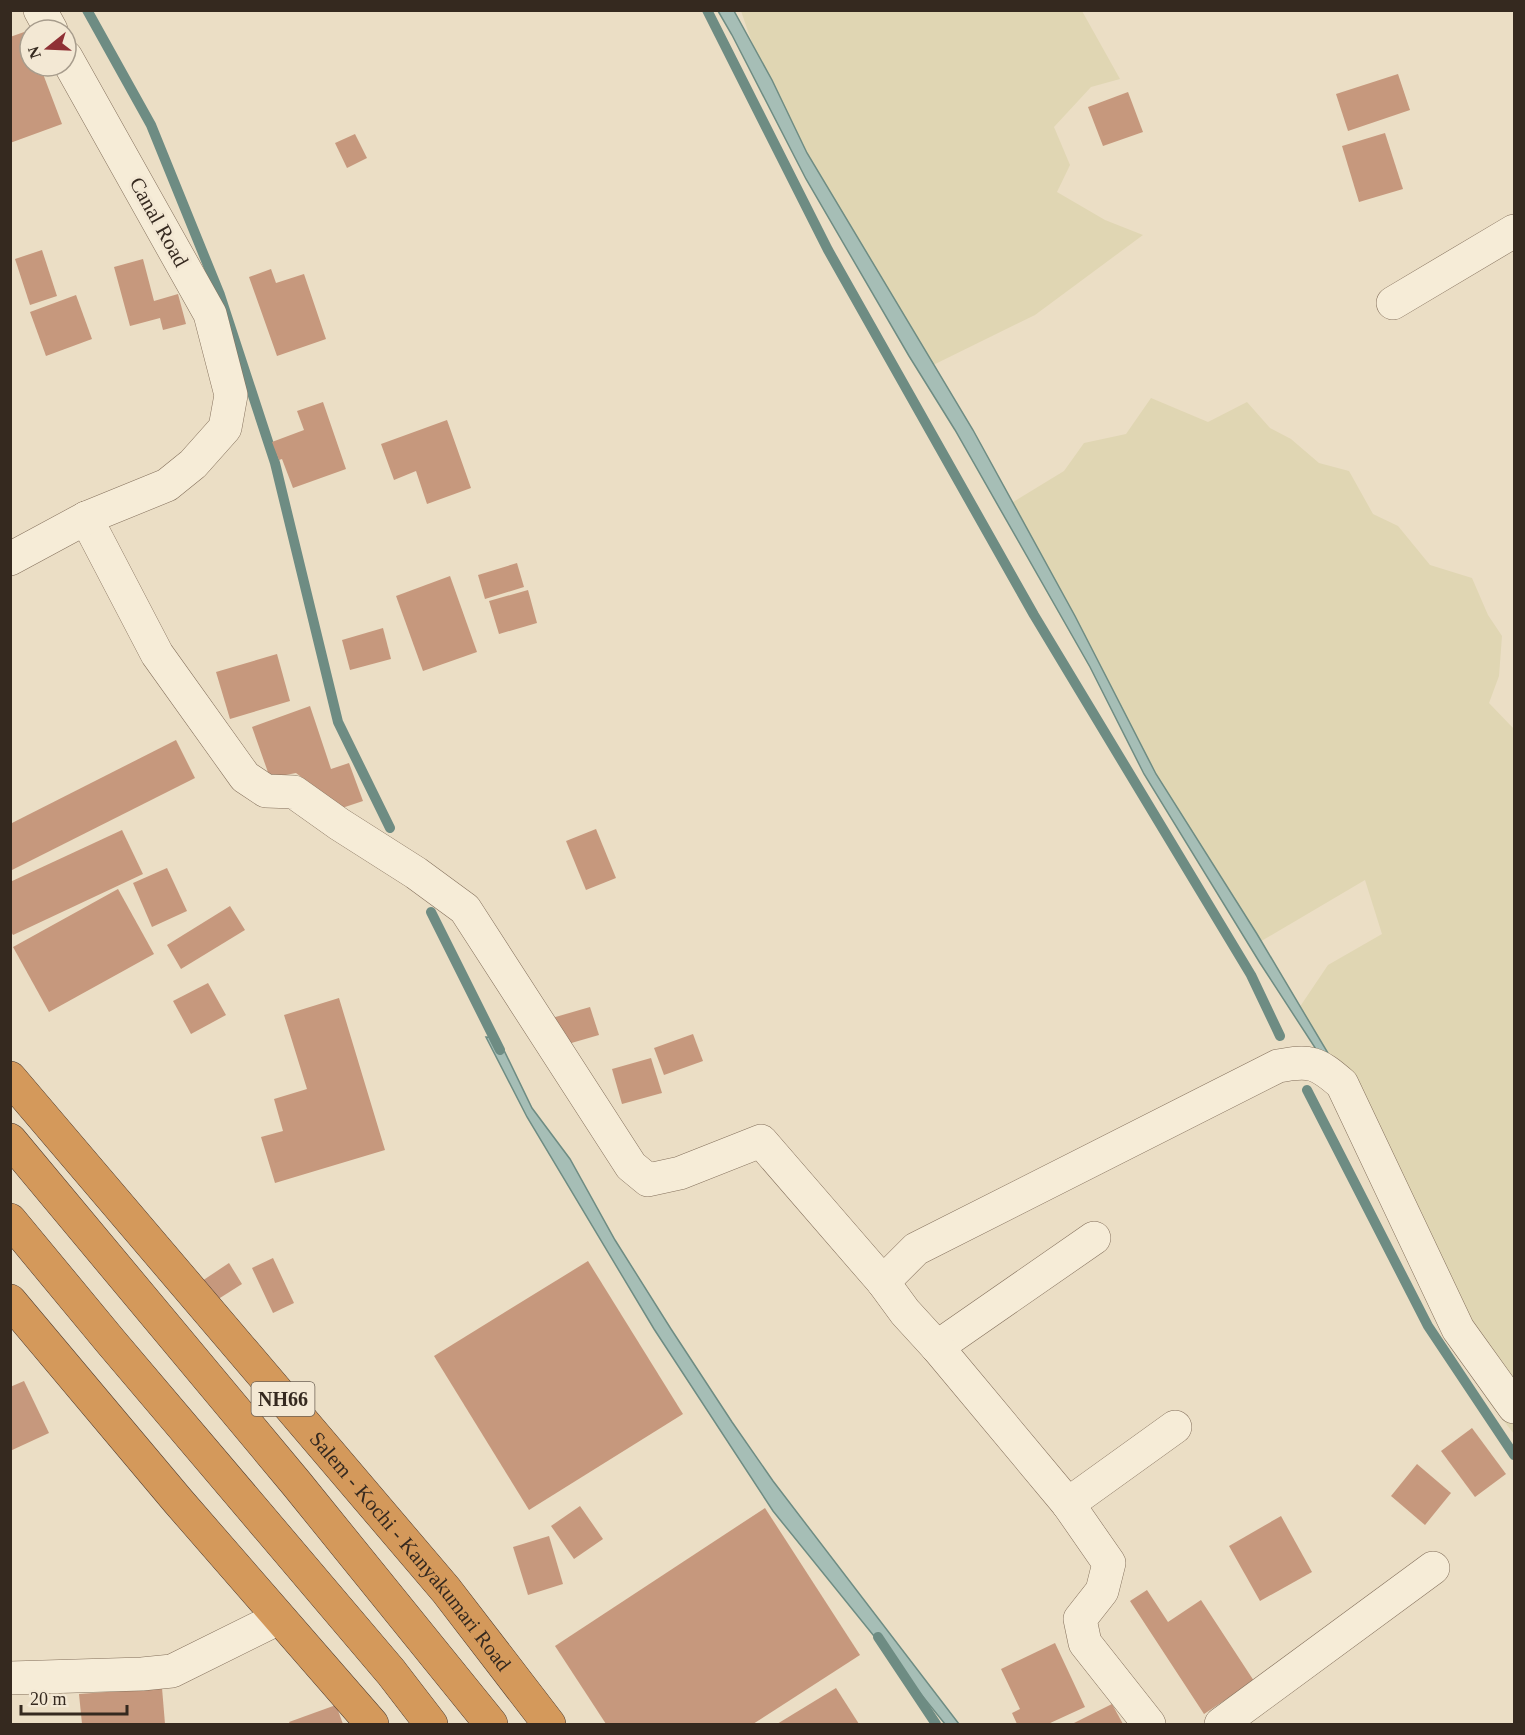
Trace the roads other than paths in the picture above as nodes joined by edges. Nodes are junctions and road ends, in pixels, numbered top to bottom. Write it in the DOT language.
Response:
graph roads {
  1 [pos="78,78"];
  2 [pos="1515,231"];
  3 [pos="1393,303"];
  4 [pos="86,518"];
  5 [pos="10,559"];
  6 [pos="10,1078"];
  7 [pos="10,1140"];
  8 [pos="10,1220"];
  9 [pos="1094,1238"];
  10 [pos="883,1282"];
  11 [pos="10,1301"];
  12 [pos="937,1347"];
  13 [pos="1515,1407"];
  14 [pos="1175,1426"];
  15 [pos="1068,1504"];
  16 [pos="1433,1568"];
  17 [pos="279,1618"];
  18 [pos="10,1678"];
  19 [pos="372,1725"];
  20 [pos="431,1725"];
  21 [pos="491,1725"];
  22 [pos="549,1725"];
  23 [pos="1149,1725"];
  24 [pos="1221,1725"];
  1 -- 4 [label="street, Canal Road"];
  2 -- 3 [label="street"];
  4 -- 5 [label="street"];
  4 -- 10 [label="street"];
  6 -- 22 [label="highway, Salem - Kochi - Kanyakumari Road / NH66"];
  7 -- 21 [label="highway"];
  8 -- 20 [label="highway"];
  9 -- 12 [label="street"];
  10 -- 12 [label="street"];
  10 -- 13 [label="street"];
  11 -- 17 [label="highway"];
  12 -- 15 [label="street"];
  14 -- 15 [label="street"];
  15 -- 23 [label="street"];
  16 -- 24 [label="street"];
  17 -- 18 [label="street"];
  17 -- 19 [label="highway"];
}
